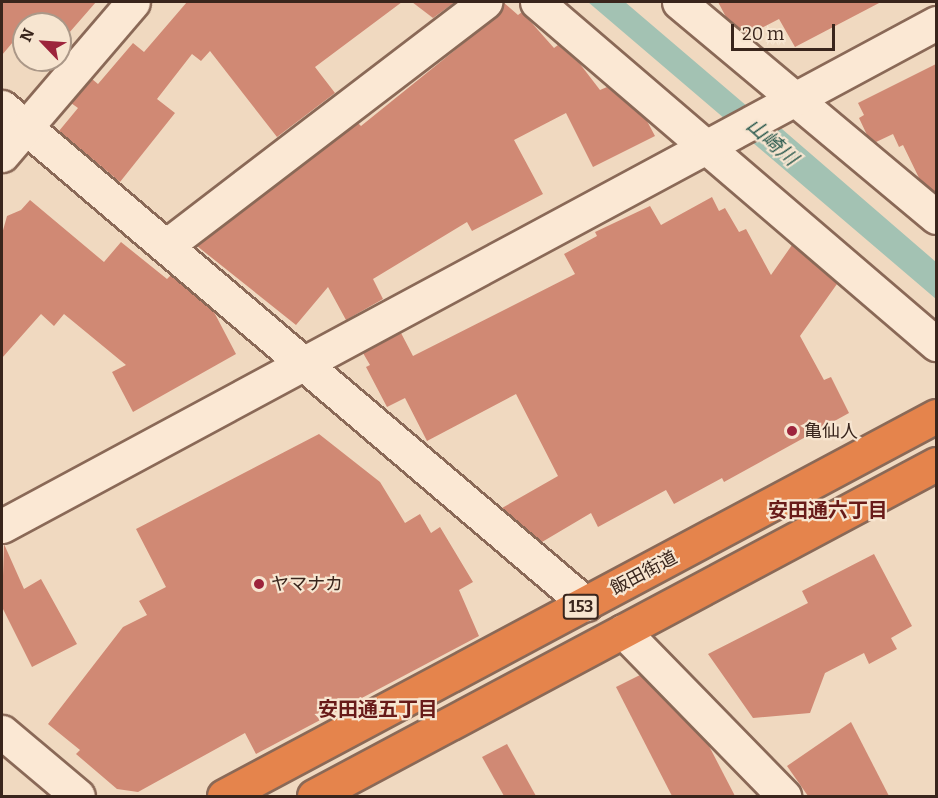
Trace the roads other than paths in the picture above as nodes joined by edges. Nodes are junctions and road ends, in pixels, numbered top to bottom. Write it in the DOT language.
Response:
graph roads {
  1 [pos="133,2"];
  2 [pos="485,2"];
  3 [pos="537,2"];
  4 [pos="679,2"];
  5 [pos="936,22"];
  6 [pos="794,99"];
  7 [pos="13,117"];
  8 [pos="709,147"];
  9 [pos="2,155"];
  10 [pos="936,217"];
  11 [pos="166,246"];
  12 [pos="936,344"];
  13 [pos="305,362"];
  14 [pos="936,416"];
  15 [pos="936,464"];
  16 [pos="2,526"];
  17 [pos="586,604"];
  18 [pos="623,631"];
  19 [pos="2,732"];
  20 [pos="78,796"];
  21 [pos="224,796"];
  22 [pos="314,796"];
  23 [pos="784,796"];
  1 -- 7 [label="street"];
  2 -- 11 [label="street"];
  3 -- 8 [label="street"];
  4 -- 6 [label="street"];
  5 -- 6 [label="street"];
  6 -- 8 [label="street"];
  6 -- 10 [label="street"];
  7 -- 9 [label="street"];
  7 -- 11 [label="street"];
  8 -- 12 [label="street"];
  8 -- 13 [label="street"];
  11 -- 13 [label="street"];
  13 -- 16 [label="street"];
  13 -- 17 [label="street"];
  14 -- 17 [label="highway, 飯田街道 / 153"];
  15 -- 18 [label="highway, 153"];
  17 -- 21 [label="highway, 飯田街道 / 153"];
  18 -- 22 [label="highway, 153"];
  18 -- 23 [label="street"];
  19 -- 20 [label="street"];
}
